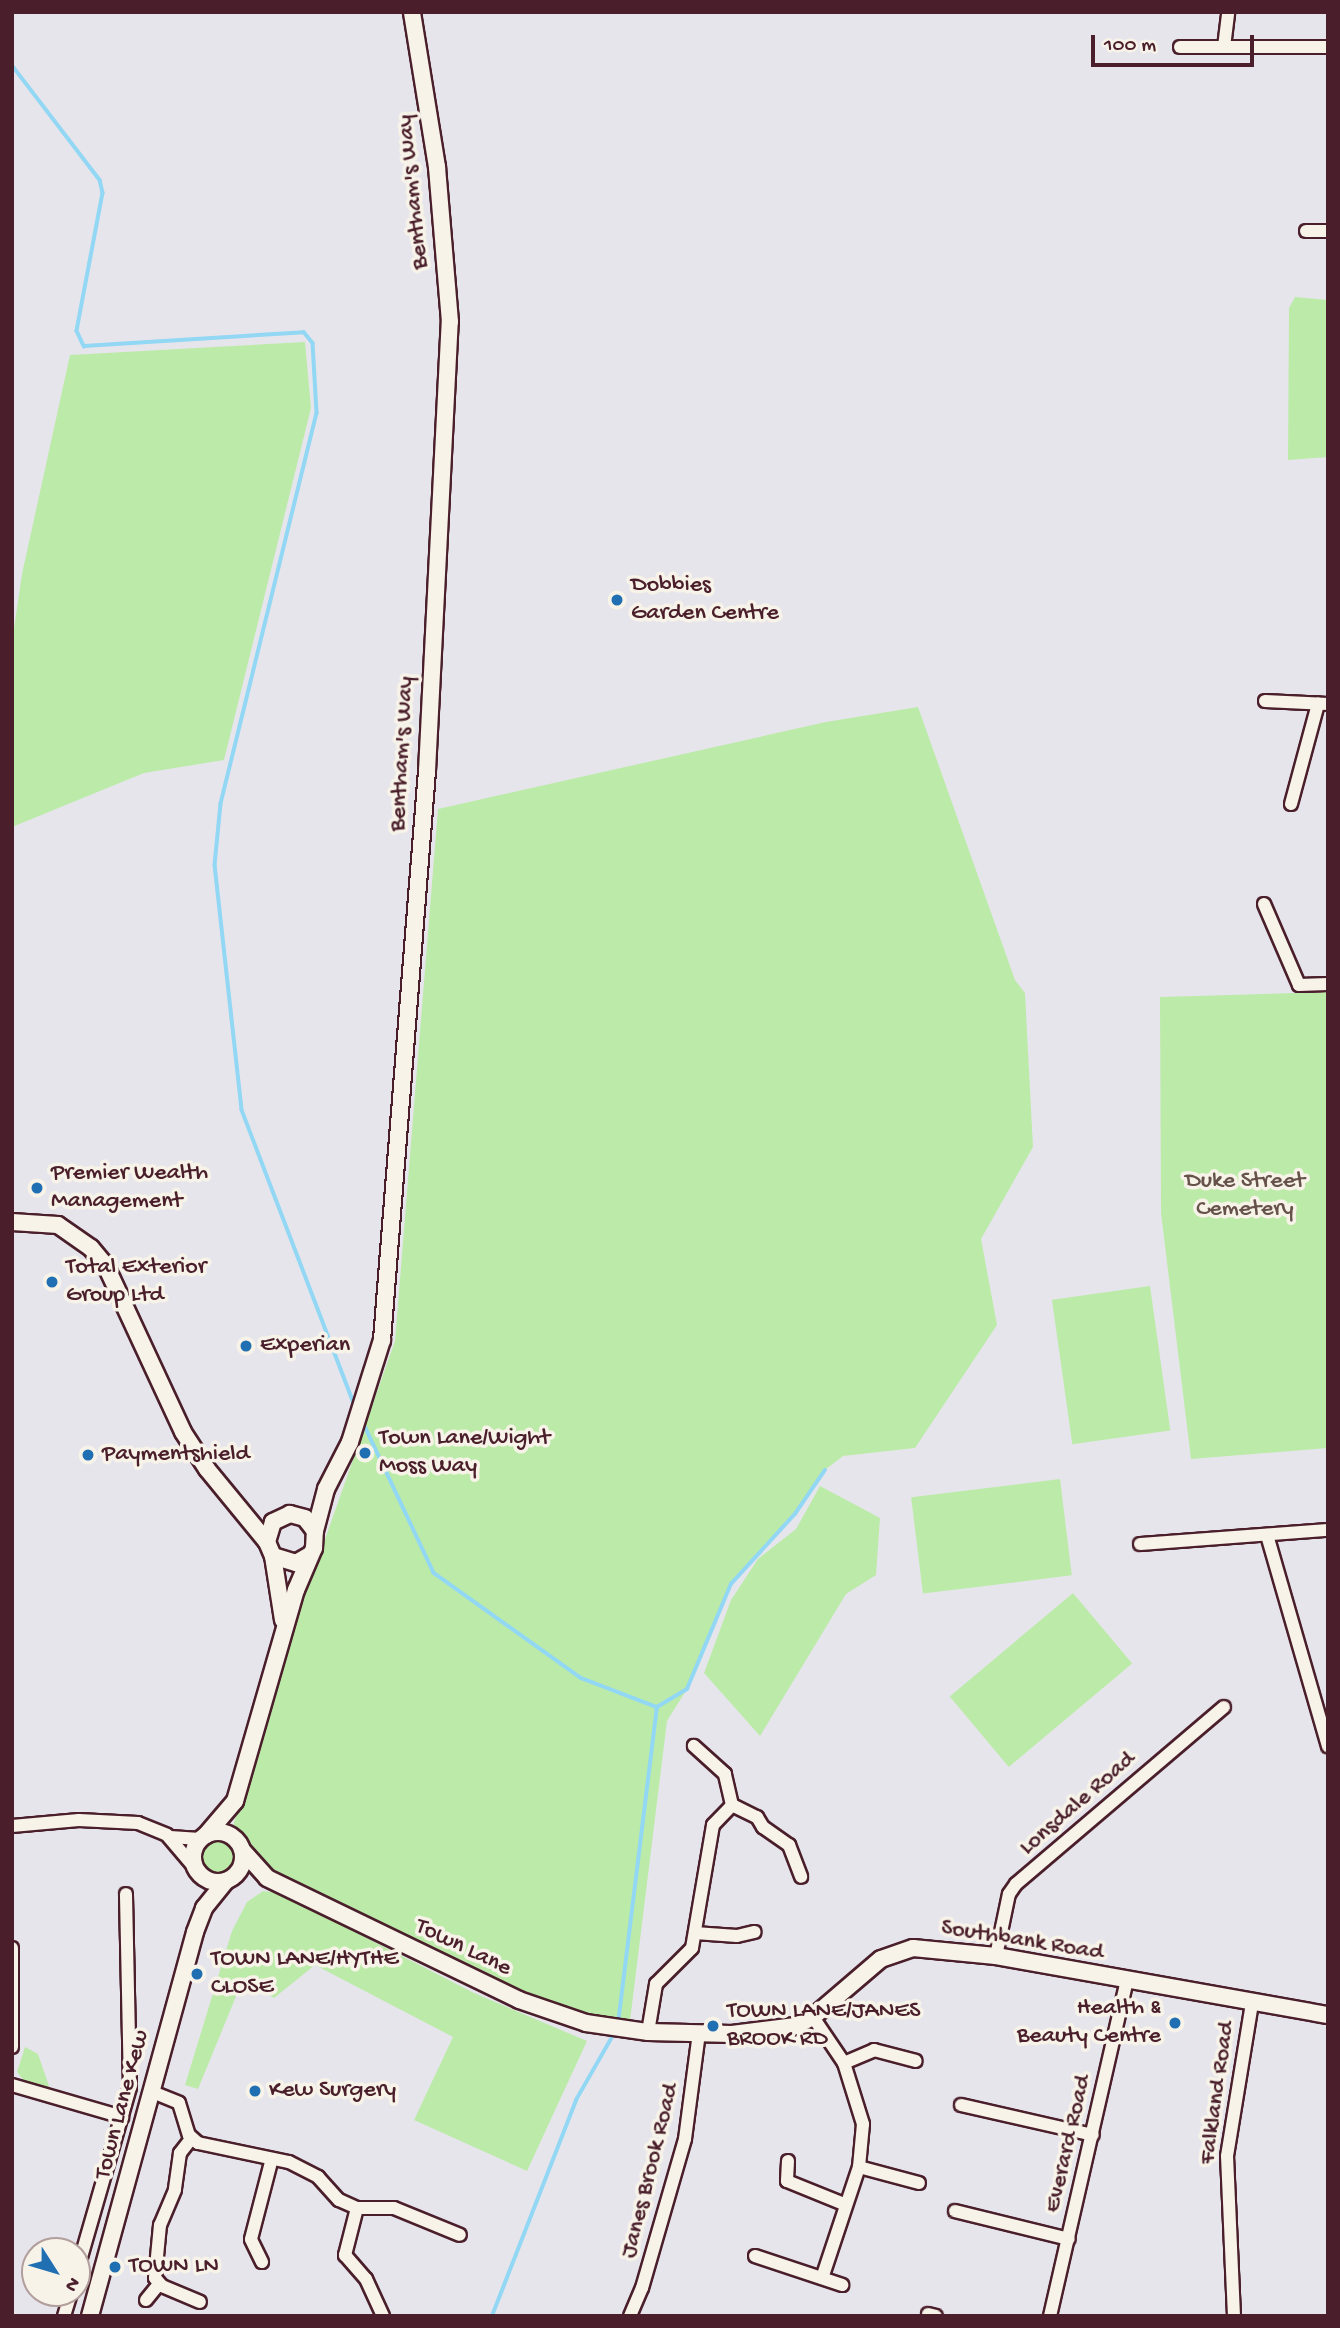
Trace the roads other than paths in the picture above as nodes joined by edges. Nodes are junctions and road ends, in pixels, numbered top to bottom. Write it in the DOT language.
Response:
graph roads {
  1 [pos="412,12"];
  2 [pos="1228,12"];
  3 [pos="1180,47"];
  4 [pos="1224,47"];
  5 [pos="1328,47"];
  6 [pos="1306,231"];
  7 [pos="1328,231"];
  8 [pos="1265,701"];
  9 [pos="1323,704"];
  10 [pos="1291,804"];
  11 [pos="1265,904"];
  12 [pos="1328,984"];
  13 [pos="12,1222"];
  14 [pos="326,1489"];
  15 [pos="234,1502"];
  16 [pos="284,1516"];
  17 [pos="1328,1530"];
  18 [pos="315,1531"];
  19 [pos="1268,1535"];
  20 [pos="1140,1544"];
  21 [pos="270,1549"];
  22 [pos="310,1555"];
  23 [pos="282,1643"];
  24 [pos="1224,1707"];
  25 [pos="694,1746"];
  26 [pos="1328,1746"];
  27 [pos="235,1801"];
  28 [pos="732,1804"];
  29 [pos="12,1826"];
  30 [pos="169,1837"];
  31 [pos="203,1837"];
  32 [pos="242,1848"];
  33 [pos="197,1871"];
  34 [pos="801,1877"];
  35 [pos="267,1878"];
  36 [pos="228,1880"];
  37 [pos="126,1894"];
  38 [pos="204,1908"];
  39 [pos="755,1932"];
  40 [pos="695,1933"];
  41 [pos="12,1948"];
  42 [pos="996,1956"];
  43 [pos="1127,1981"];
  44 [pos="1252,2003"];
  45 [pos="1328,2015"];
  46 [pos="813,2017"];
  47 [pos="648,2032"];
  48 [pos="699,2033"];
  49 [pos="12,2047"];
  50 [pos="916,2061"];
  51 [pos="844,2063"];
  52 [pos="12,2085"];
  53 [pos="150,2091"];
  54 [pos="961,2105"];
  55 [pos="122,2117"];
  56 [pos="1093,2135"];
  57 [pos="191,2139"];
  58 [pos="788,2161"];
  59 [pos="271,2162"];
  60 [pos="859,2167"];
  61 [pos="919,2183"];
  62 [pos="844,2204"];
  63 [pos="357,2208"];
  64 [pos="955,2211"];
  65 [pos="460,2235"];
  66 [pos="87,2237"];
  67 [pos="1069,2239"];
  68 [pos="755,2256"];
  69 [pos="262,2262"];
  70 [pos="822,2278"];
  71 [pos="159,2284"];
  72 [pos="842,2285"];
  73 [pos="372,2298"];
  74 [pos="146,2300"];
  75 [pos="200,2302"];
  76 [pos="359,2304"];
  77 [pos="90,2316"];
  78 [pos="383,2316"];
  79 [pos="630,2316"];
  80 [pos="1050,2316"];
  81 [pos="1234,2316"];
  1 -- 14 [label="street, Bentham's Way"];
  2 -- 4 [label="street"];
  3 -- 4 [label="street"];
  4 -- 5 [label="street"];
  6 -- 7 [label="street"];
  8 -- 9 [label="street"];
  9 -- 10 [label="street"];
  11 -- 12 [label="street"];
  13 -- 15 [label="street"];
  14 -- 16 [label="street"];
  14 -- 18 [label="street, Bentham's Way"];
  15 -- 16 [label="street"];
  15 -- 21 [label="street"];
  16 -- 18 [label="street"];
  16 -- 21 [label="street"];
  17 -- 19 [label="street"];
  18 -- 22 [label="street"];
  19 -- 20 [label="street"];
  19 -- 26 [label="street"];
  21 -- 22 [label="street"];
  21 -- 23 [label="street"];
  22 -- 23 [label="street"];
  23 -- 27 [label="street"];
  24 -- 42 [label="street, Lonsdale Road"];
  25 -- 28 [label="street"];
  27 -- 31 [label="street"];
  27 -- 32 [label="street"];
  28 -- 34 [label="street"];
  28 -- 40 [label="street"];
  29 -- 30 [label="street"];
  30 -- 31 [label="street"];
  30 -- 33 [label="street"];
  31 -- 32 [label="street"];
  31 -- 33 [label="street"];
  32 -- 35 [label="street, Town Lane"];
  32 -- 36 [label="street"];
  33 -- 36 [label="street"];
  33 -- 38 [label="street, Town Lane Kew"];
  35 -- 36 [label="street, Town Lane"];
  35 -- 47 [label="street, Town Lane"];
  36 -- 38 [label="street, Town Lane Kew"];
  37 -- 55 [label="street"];
  38 -- 53 [label="street, Town Lane Kew"];
  39 -- 40 [label="street"];
  40 -- 47 [label="street"];
  41 -- 49 [label="street"];
  42 -- 43 [label="street, Southbank Road"];
  42 -- 46 [label="street, Southbank Road"];
  43 -- 44 [label="street, Southbank Road"];
  43 -- 56 [label="street, Everard Road"];
  44 -- 45 [label="street, Southbank Road"];
  44 -- 81 [label="street, Falkland Road"];
  46 -- 48 [label="street, Southbank Road"];
  46 -- 51 [label="street"];
  47 -- 48 [label="street, Southbank Road"];
  48 -- 79 [label="street, Janes Brook Road"];
  50 -- 51 [label="street"];
  51 -- 60 [label="street"];
  52 -- 55 [label="street"];
  53 -- 57 [label="street"];
  53 -- 77 [label="street, Town Lane Kew"];
  54 -- 56 [label="street"];
  55 -- 66 [label="street"];
  56 -- 67 [label="street, Everard Road"];
  57 -- 59 [label="street"];
  57 -- 71 [label="street"];
  58 -- 62 [label="street"];
  59 -- 63 [label="street"];
  59 -- 69 [label="street"];
  60 -- 61 [label="street"];
  60 -- 62 [label="street"];
  62 -- 70 [label="street"];
  63 -- 65 [label="street"];
  63 -- 73 [label="street"];
  64 -- 67 [label="street"];
  67 -- 80 [label="street, Everard Road"];
  68 -- 70 [label="street"];
  70 -- 72 [label="street"];
  71 -- 74 [label="street"];
  71 -- 75 [label="street"];
  73 -- 76 [label="street"];
  73 -- 78 [label="street"];
}
